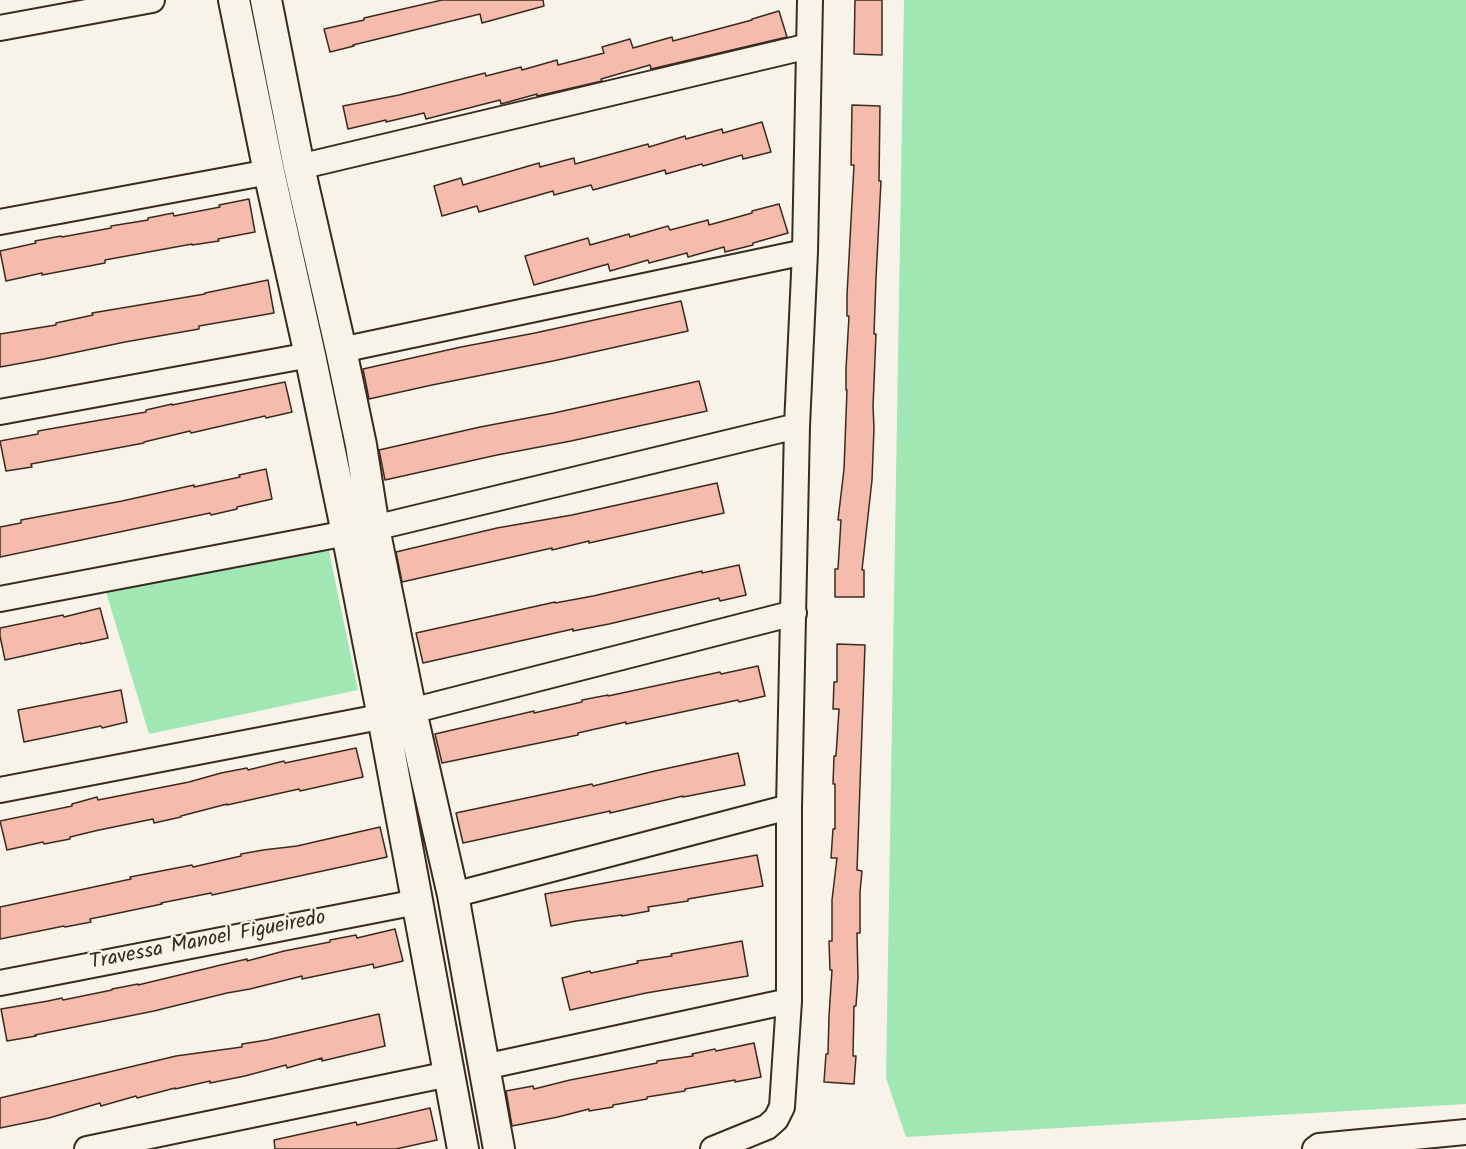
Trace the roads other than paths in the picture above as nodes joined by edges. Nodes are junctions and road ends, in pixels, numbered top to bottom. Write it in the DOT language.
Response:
graph roads {
  1 [pos="152,0"];
  2 [pos="234,0"];
  3 [pos="266,0"];
  4 [pos="810,0"];
  5 [pos="0,28"];
  6 [pos="809,46"];
  7 [pos="299,167"];
  8 [pos="269,172"];
  9 [pos="0,222"];
  10 [pos="805,252"];
  11 [pos="341,350"];
  12 [pos="310,355"];
  13 [pos="0,412"];
  14 [pos="797,426"];
  15 [pos="360,530"];
  16 [pos="0,599"];
  17 [pos="794,613"];
  18 [pos="397,714"];
  19 [pos="0,790"];
  20 [pos="789,807"];
  21 [pos="453,895"];
  22 [pos="417,902"];
  23 [pos="0,983"];
  24 [pos="789,1001"];
  25 [pos="484,1067"];
  26 [pos="449,1074"];
  27 [pos="1466,1132"];
  28 [pos="1317,1148"];
  29 [pos="87,1149"];
  30 [pos="463,1149"];
  31 [pos="499,1149"];
  32 [pos="713,1149"];
  1 -- 5 [label="street"];
  2 -- 8 [label="street"];
  3 -- 7 [label="street"];
  4 -- 6 [label="street"];
  6 -- 7 [label="street"];
  6 -- 10 [label="street"];
  7 -- 11 [label="street"];
  8 -- 9 [label="street"];
  8 -- 12 [label="street"];
  10 -- 11 [label="street"];
  10 -- 14 [label="street"];
  11 -- 15 [label="street"];
  12 -- 13 [label="street"];
  12 -- 15 [label="street"];
  14 -- 15 [label="street"];
  14 -- 17 [label="street"];
  15 -- 16 [label="street"];
  15 -- 18 [label="street"];
  17 -- 18 [label="street"];
  17 -- 20 [label="street"];
  18 -- 19 [label="street"];
  18 -- 21 [label="street"];
  18 -- 22 [label="street"];
  20 -- 21 [label="street"];
  20 -- 24 [label="street"];
  21 -- 25 [label="street"];
  22 -- 23 [label="street, Travessa Manoel Figueiredo"];
  22 -- 26 [label="street"];
  24 -- 25 [label="street"];
  24 -- 32 [label="street"];
  25 -- 31 [label="street"];
  26 -- 29 [label="street"];
  26 -- 30 [label="street"];
  27 -- 28 [label="street"];
}
